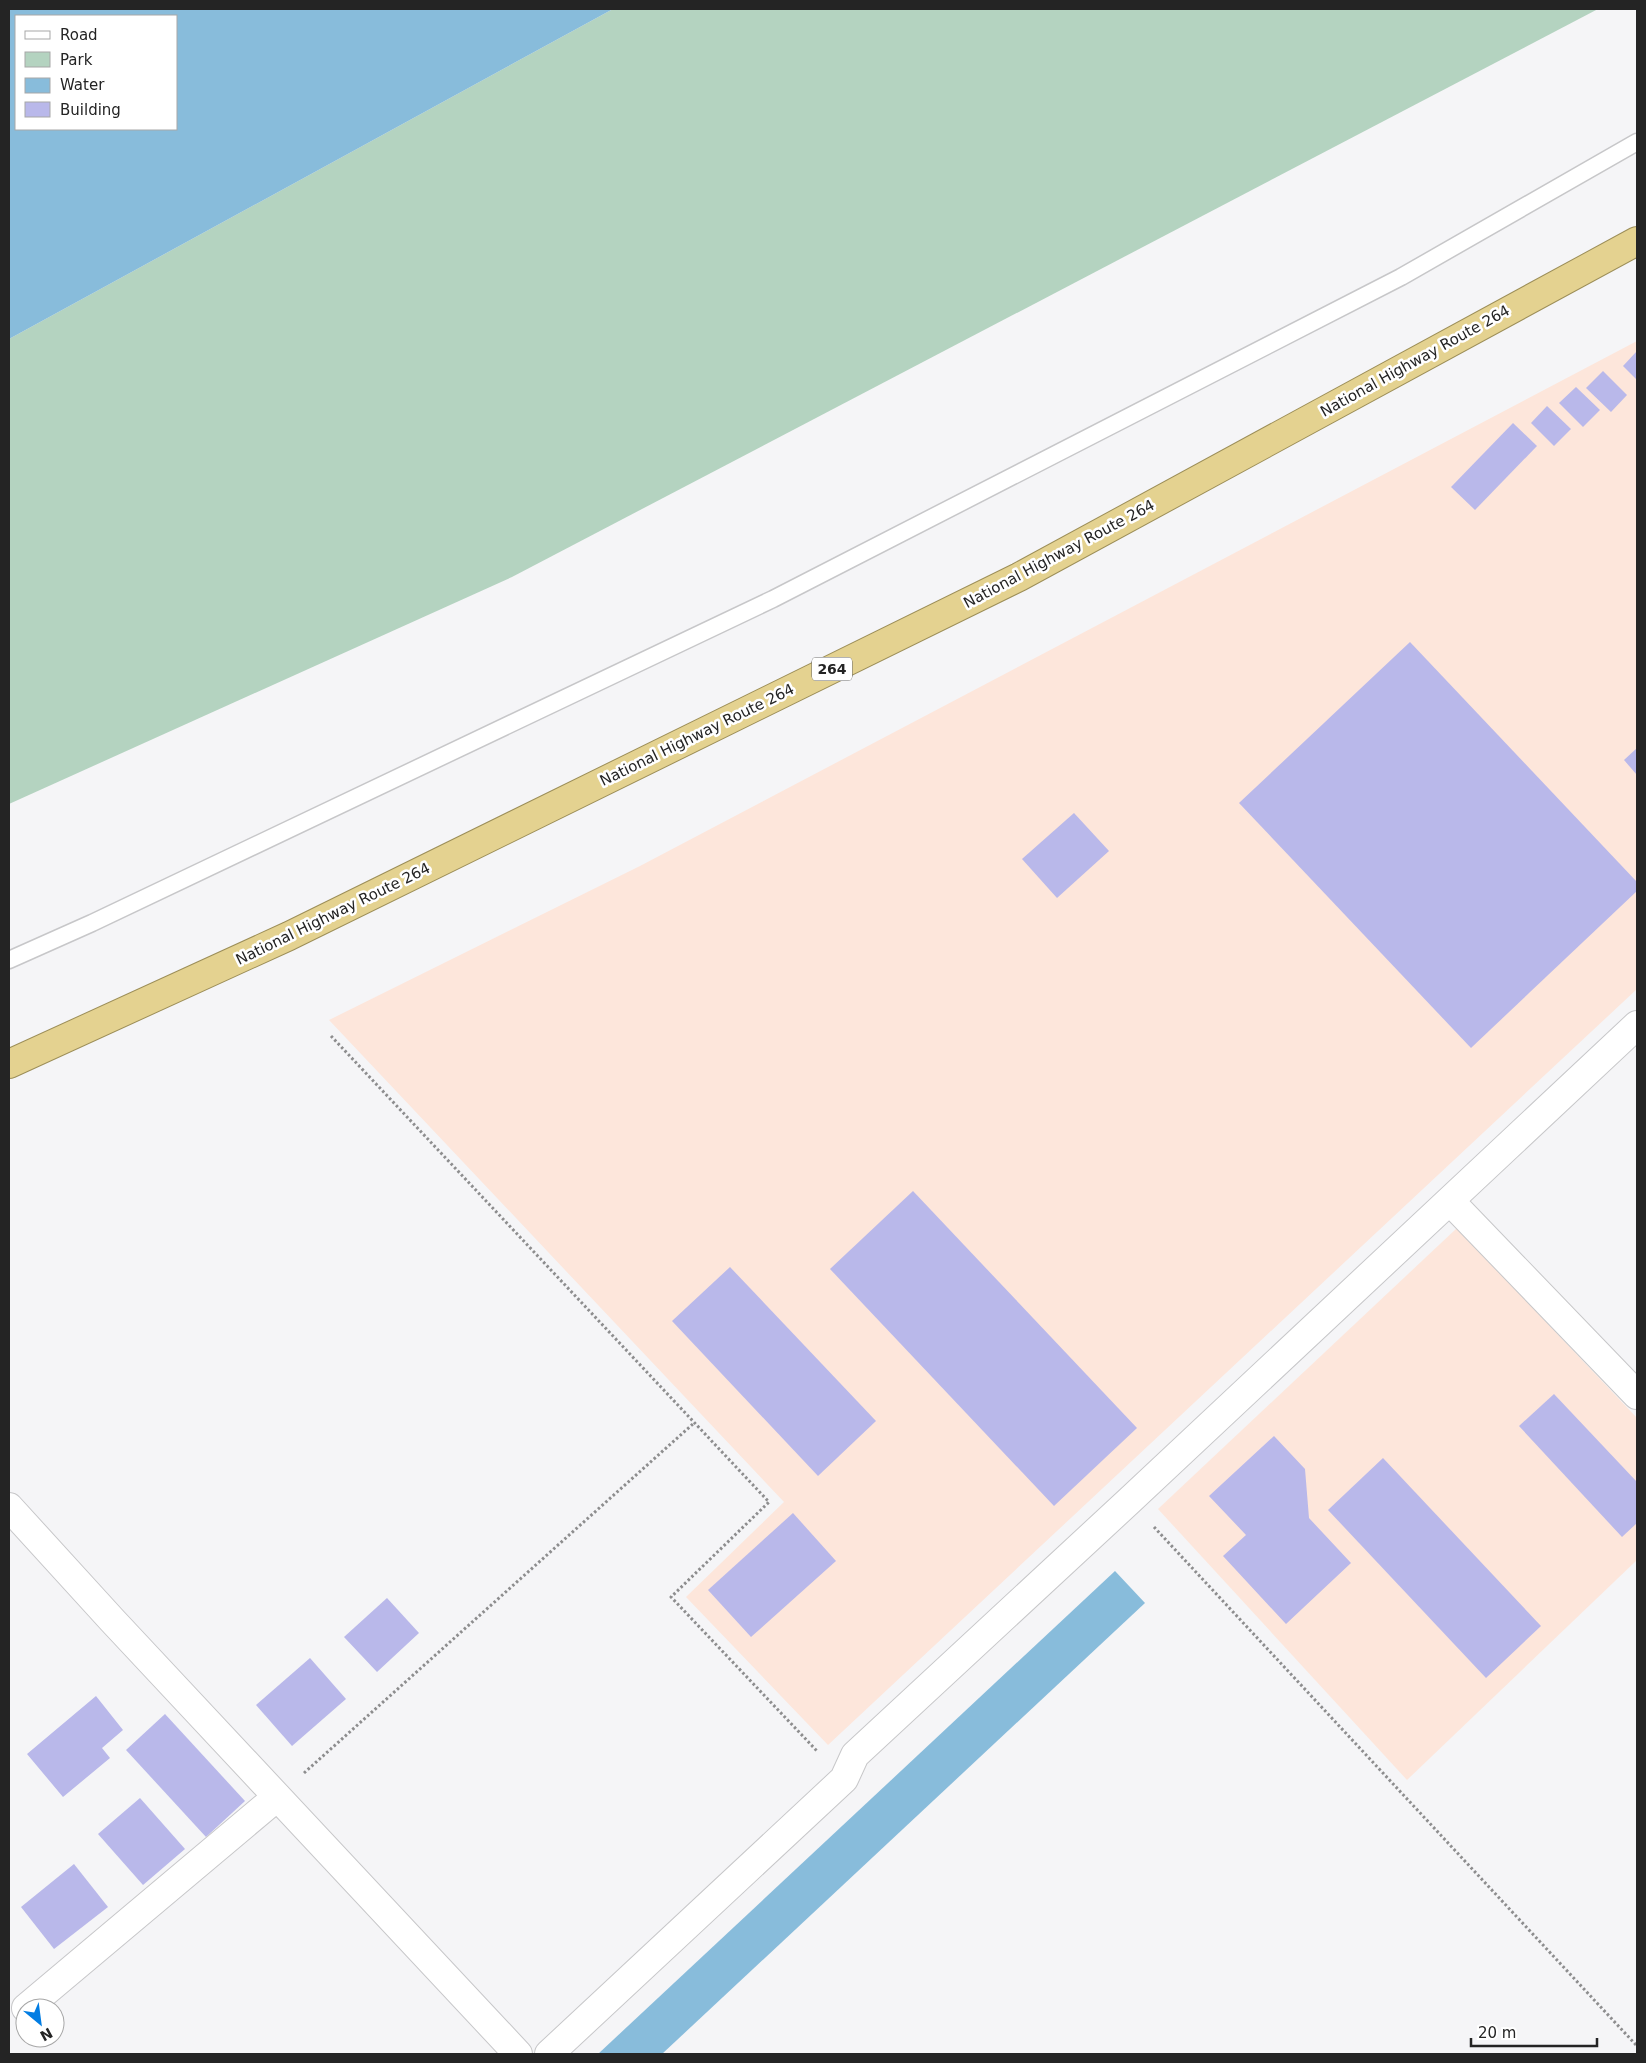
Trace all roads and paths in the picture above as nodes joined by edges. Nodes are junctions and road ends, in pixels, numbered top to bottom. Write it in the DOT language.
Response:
graph roads {
  1 [pos="1637,142"];
  2 [pos="1637,240"];
  3 [pos="9,960"];
  4 [pos="1637,1025"];
  5 [pos="331,1036"];
  6 [pos="9,1064"];
  7 [pos="1450,1201"];
  8 [pos="1637,1395"];
  9 [pos="694,1423"];
  10 [pos="1129,1501"];
  11 [pos="9,1507"];
  12 [pos="844,1779"];
  13 [pos="277,1797"];
  14 [pos="37,1998"];
  15 [pos="1637,2046"];
  16 [pos="518,2054"];
  17 [pos="549,2054"];
  1 -- 3 [label="lane"];
  2 -- 6 [label="highway, National Highway Route 264 / 264"];
  4 -- 7 [label="street"];
  5 -- 9 [label="path"];
  7 -- 8 [label="street"];
  7 -- 10 [label="street"];
  9 -- 12 [label="path"];
  9 -- 13 [label="path"];
  10 -- 12 [label="street"];
  10 -- 15 [label="path"];
  11 -- 13 [label="street"];
  12 -- 17 [label="street"];
  13 -- 14 [label="street"];
  13 -- 16 [label="street"];
}
